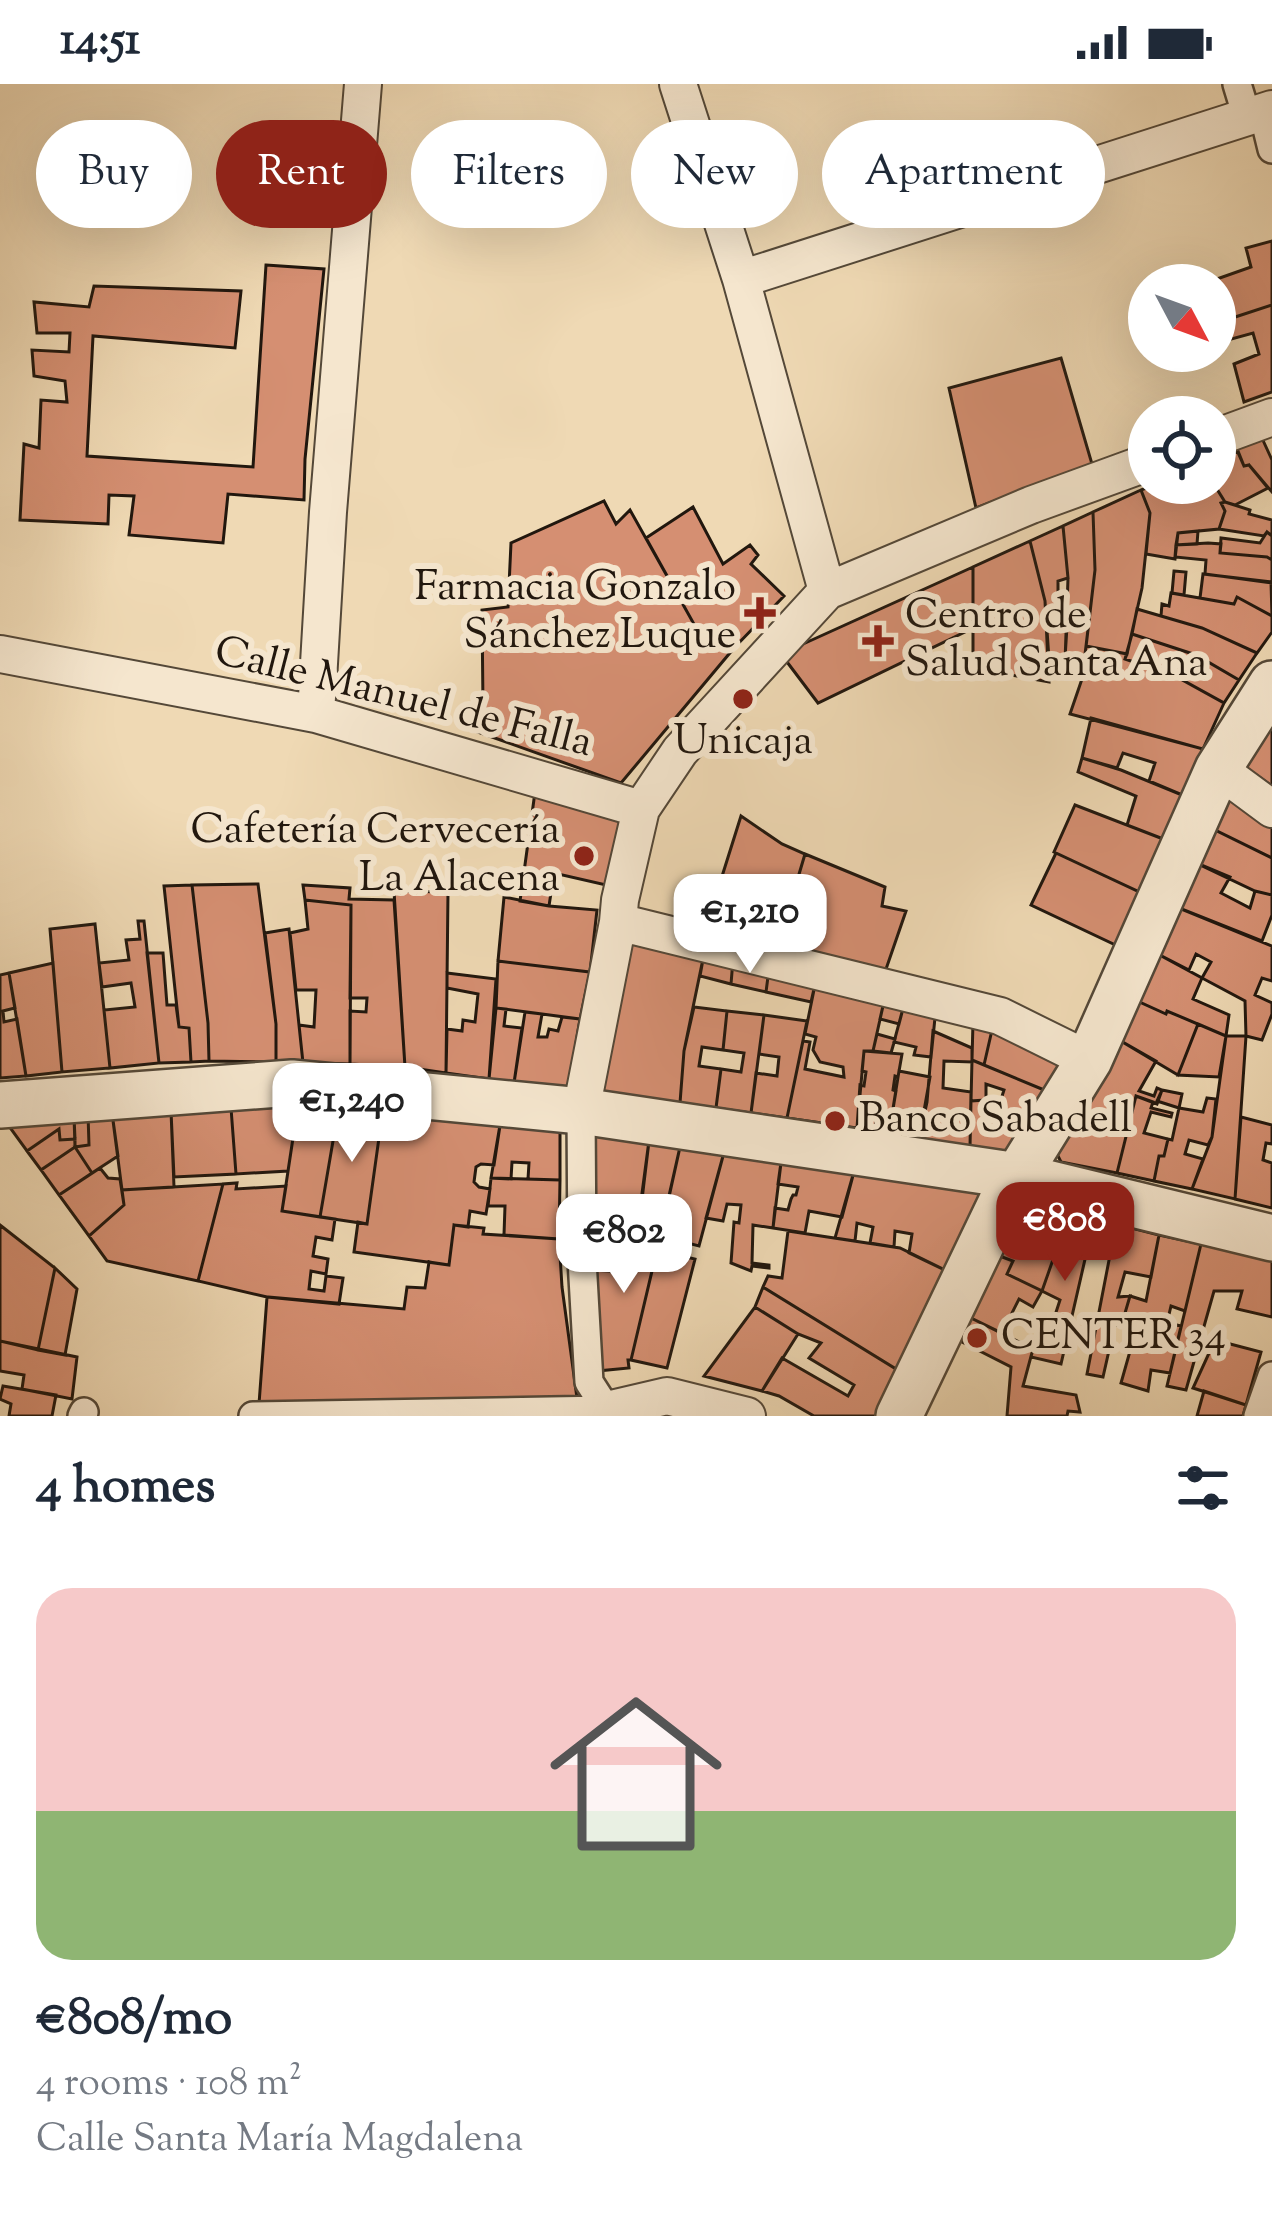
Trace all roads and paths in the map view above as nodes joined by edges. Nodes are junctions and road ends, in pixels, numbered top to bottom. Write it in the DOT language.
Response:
graph roads {
  1 [pos="363,84"];
  2 [pos="678,84"];
  3 [pos="1255,106"];
  4 [pos="1272,148"];
  5 [pos="741,279"];
  6 [pos="1272,417"];
  7 [pos="1236,430"];
  8 [pos="1128,470"];
  9 [pos="827,591"];
  10 [pos="0,654"];
  11 [pos="1272,684"];
  12 [pos="316,714"];
  13 [pos="1218,769"];
  14 [pos="641,808"];
  15 [pos="1272,809"];
  16 [pos="618,922"];
  17 [pos="1088,1060"];
  18 [pos="0,1106"];
  19 [pos="581,1111"];
  20 [pos="1018,1176"];
  21 [pos="1272,1238"];
  22 [pos="1272,1376"];
  23 [pos="609,1413"];
  24 [pos="253,1416"];
  25 [pos="747,1416"];
  26 [pos="899,1416"];
  27 [pos="1258,1416"];
  1 -- 12 [label="street"];
  2 -- 5 [label="street"];
  3 -- 4 [label="street"];
  3 -- 5 [label="street"];
  5 -- 9 [label="street"];
  6 -- 7 [label="street"];
  8 -- 9 [label="street"];
  9 -- 14 [label="street"];
  10 -- 12 [label="street, Calle Manuel de Falla"];
  11 -- 13 [label="street"];
  12 -- 14 [label="street, Calle Manuel de Falla"];
  13 -- 15 [label="street"];
  13 -- 17 [label="street"];
  14 -- 16 [label="street"];
  16 -- 17 [label="street"];
  16 -- 19 [label="street"];
  17 -- 20 [label="street"];
  18 -- 19 [label="street"];
  19 -- 20 [label="street"];
  19 -- 23 [label="street"];
  20 -- 21 [label="street"];
  20 -- 26 [label="street"];
  22 -- 27 [label="street"];
  23 -- 24 [label="street"];
  23 -- 25 [label="street"];
}
